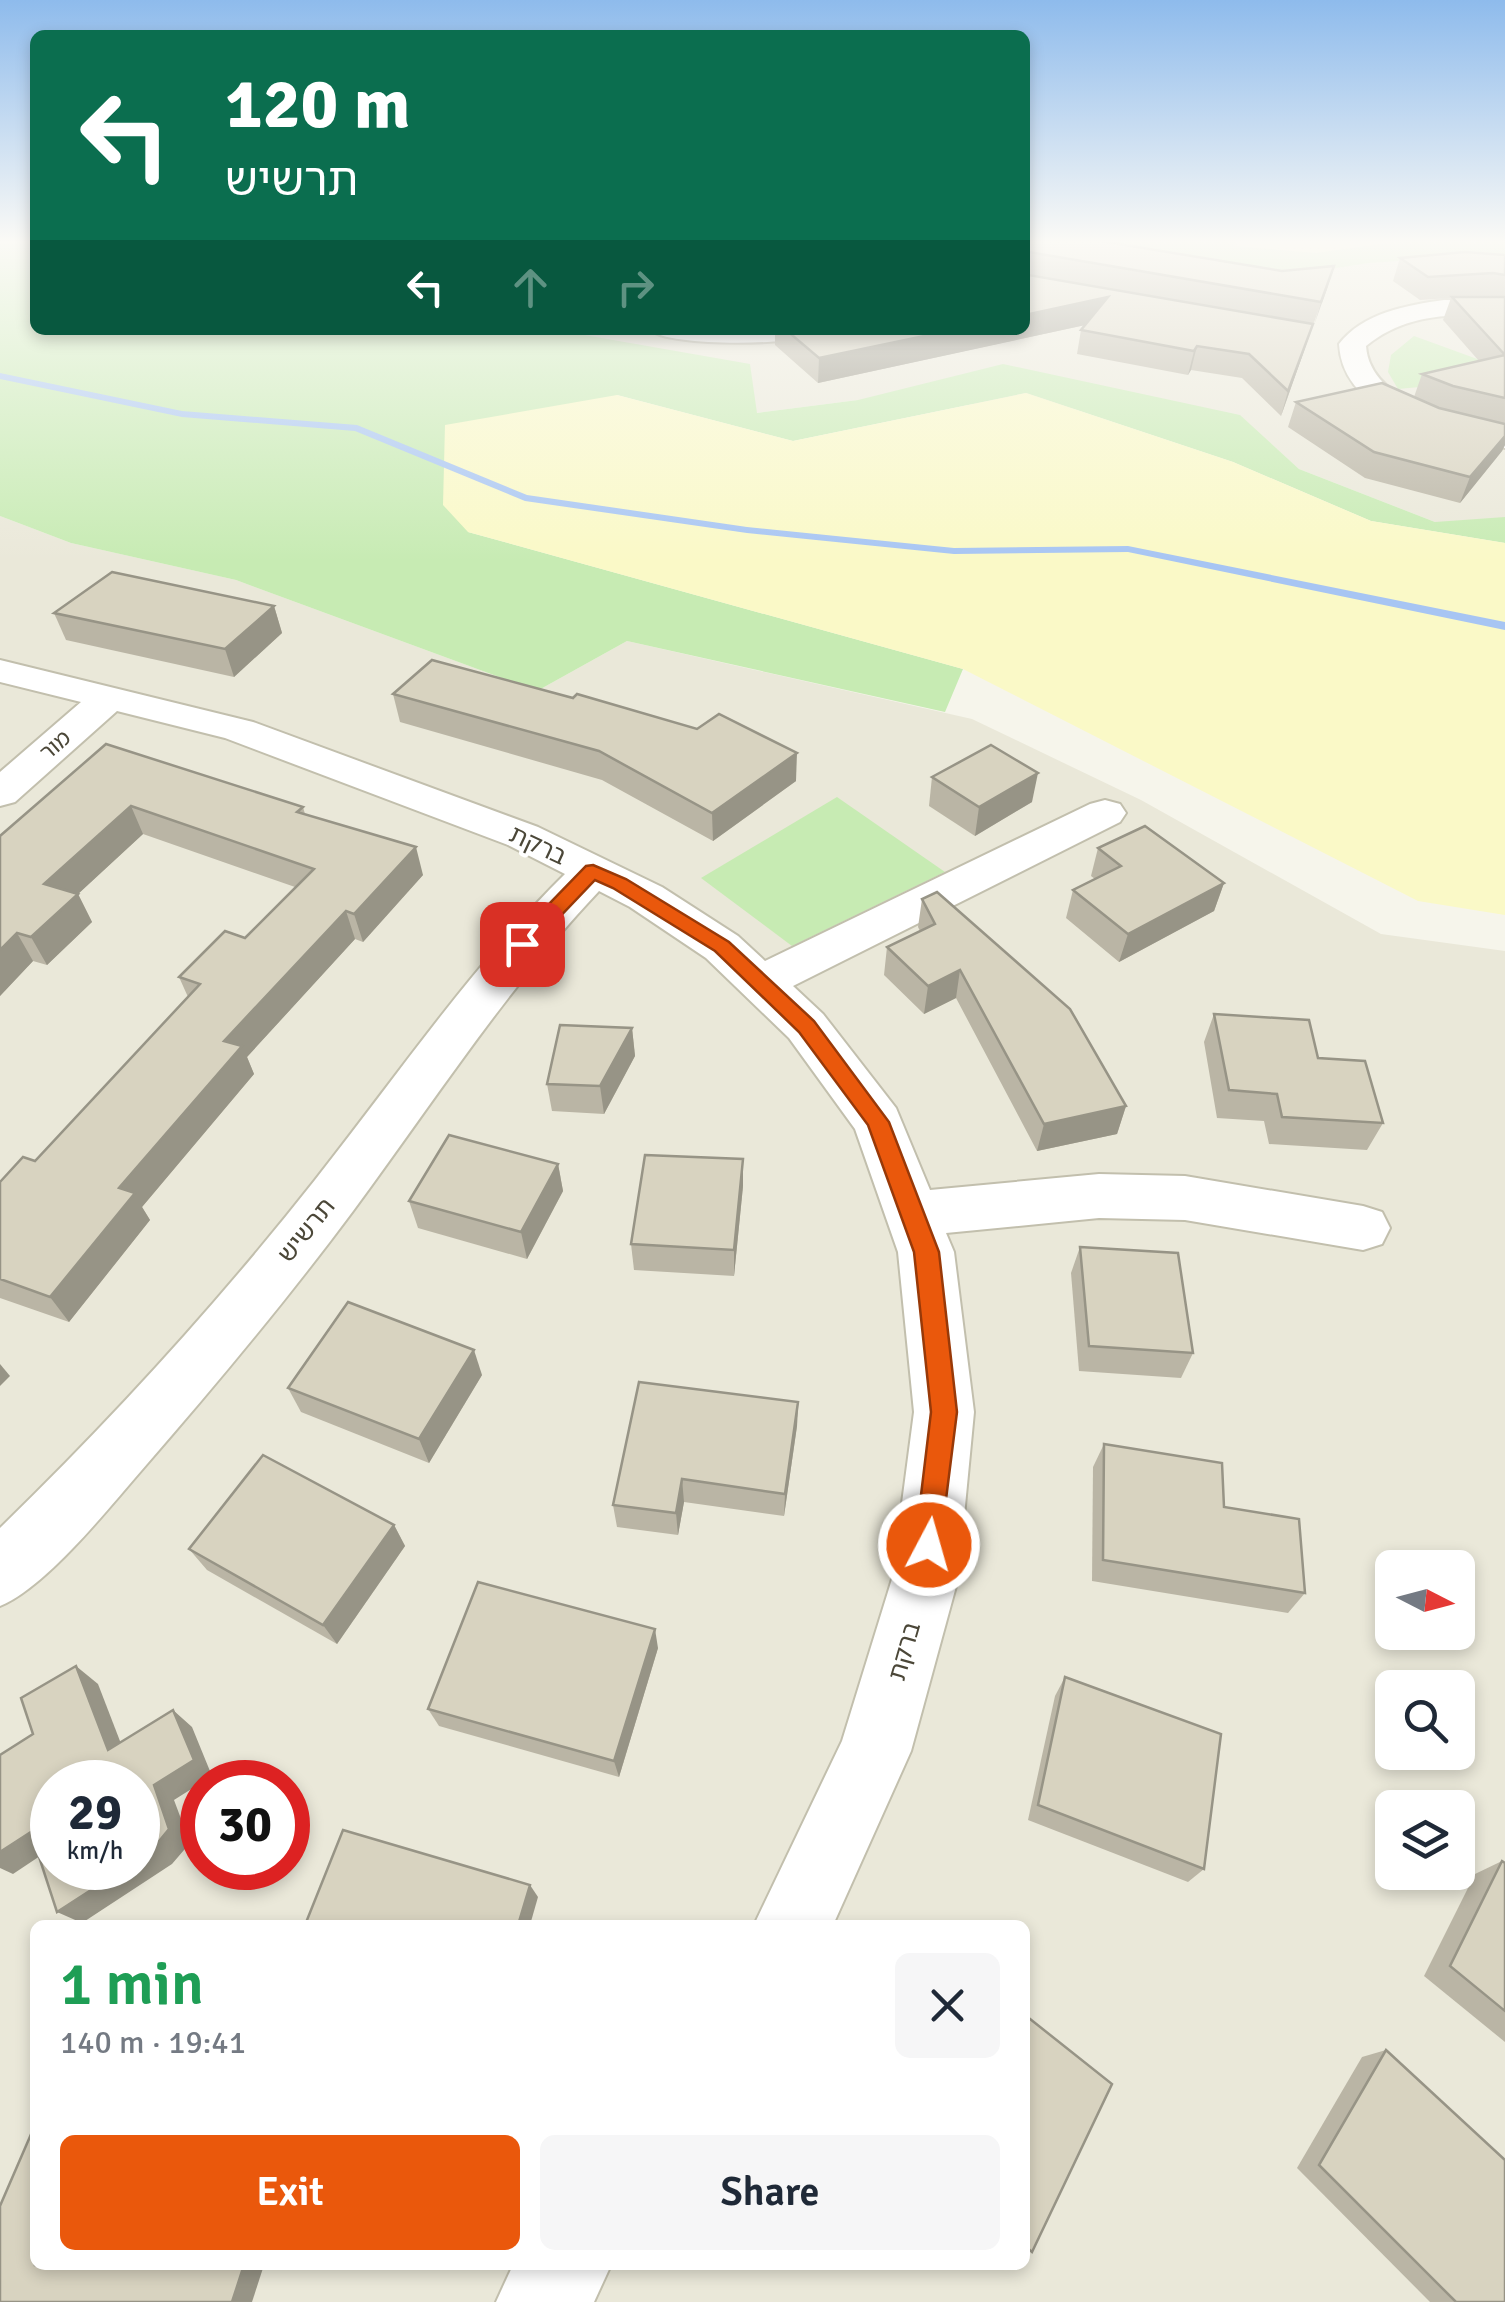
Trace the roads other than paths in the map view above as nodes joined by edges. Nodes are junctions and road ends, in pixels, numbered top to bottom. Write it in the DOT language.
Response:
graph roads {
  1 [pos="1345,346"];
  2 [pos="1505,439"];
  3 [pos="0,671"];
  4 [pos="110,697"];
  5 [pos="0,793"];
  6 [pos="1106,813"];
  7 [pos="593,871"];
  8 [pos="760,983"];
  9 [pos="912,1214"];
  10 [pos="1363,1228"];
  11 [pos="0,1574"];
  12 [pos="795,1920"];
  13 [pos="563,2270"];
  14 [pos="541,2302"];
  1 -- 2 [label="street"];
  3 -- 4 [label="street, ברקת"];
  4 -- 5 [label="street, מור"];
  4 -- 7 [label="street, ברקת"];
  6 -- 8 [label="street"];
  7 -- 8 [label="street, ברקת"];
  7 -- 11 [label="street, תרשיש"];
  8 -- 9 [label="street, ברקת"];
  9 -- 10 [label="street"];
  9 -- 12 [label="street, ברקת"];
  13 -- 14 [label="street"];
}
